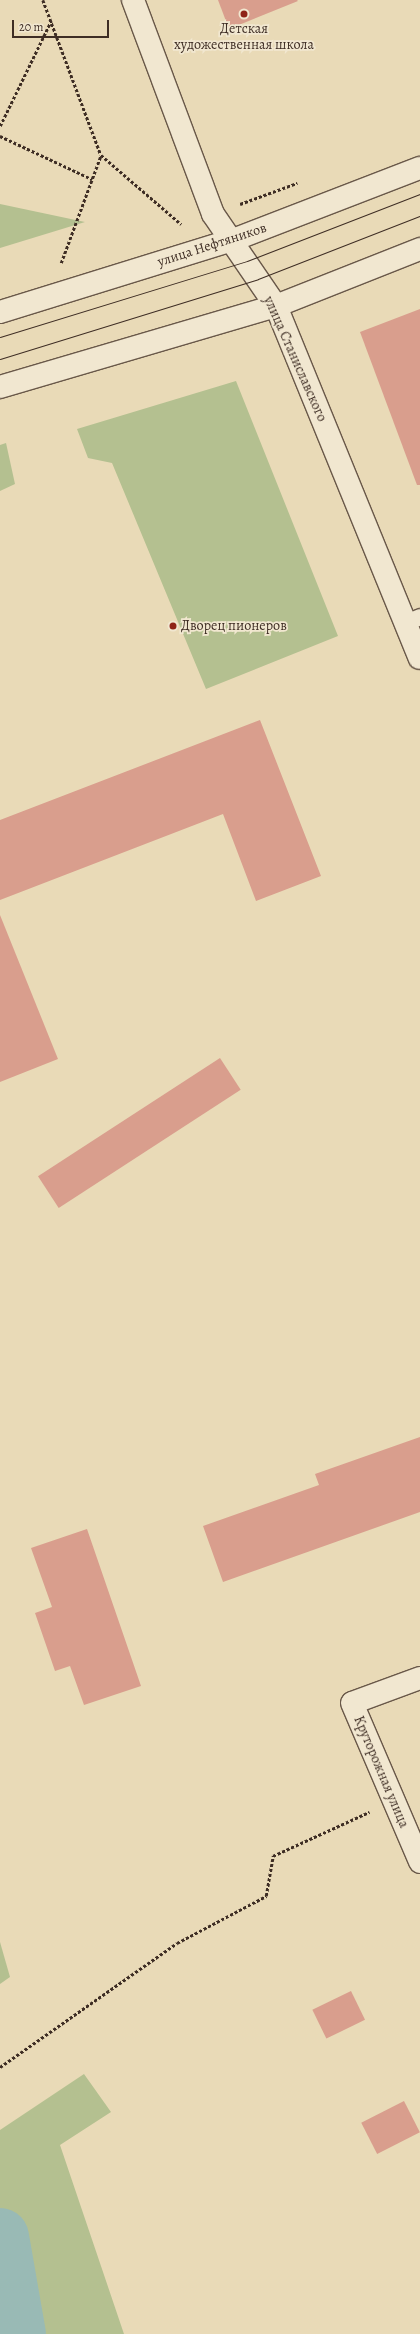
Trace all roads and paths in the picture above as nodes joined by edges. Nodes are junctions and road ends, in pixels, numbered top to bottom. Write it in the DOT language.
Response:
graph roads {
  1 [pos="43,0"];
  2 [pos="132,0"];
  3 [pos="52,20"];
  4 [pos="0,126"];
  5 [pos="0,136"];
  6 [pos="101,155"];
  7 [pos="420,168"];
  8 [pos="92,179"];
  9 [pos="181,224"];
  10 [pos="233,240"];
  11 [pos="420,250"];
  12 [pos="60,266"];
  13 [pos="276,306"];
  14 [pos="0,312"];
  15 [pos="0,388"];
  16 [pos="413,620"];
  17 [pos="420,658"];
  18 [pos="420,1678"];
  19 [pos="393,1802"];
  20 [pos="420,1862"];
  21 [pos="0,2067"];
  1 -- 3 [label="path"];
  2 -- 10 [label="main road, улица Станиславского"];
  3 -- 4 [label="path"];
  3 -- 6 [label="path"];
  5 -- 8 [label="path"];
  6 -- 8 [label="path"];
  6 -- 9 [label="path"];
  7 -- 10 [label="main road, улица Нефтяников"];
  8 -- 12 [label="path"];
  10 -- 13 [label="main road, улица Станиславского"];
  10 -- 14 [label="main road, улица Нефтяников"];
  11 -- 13 [label="main road"];
  13 -- 15 [label="main road"];
  13 -- 16 [label="main road, улица Станиславского"];
  16 -- 17 [label="main road, улица Станиславского"];
  18 -- 19 [label="main road, Круторожная улица"];
  19 -- 20 [label="main road, Круторожная улица"];
  19 -- 21 [label="path"];
}
